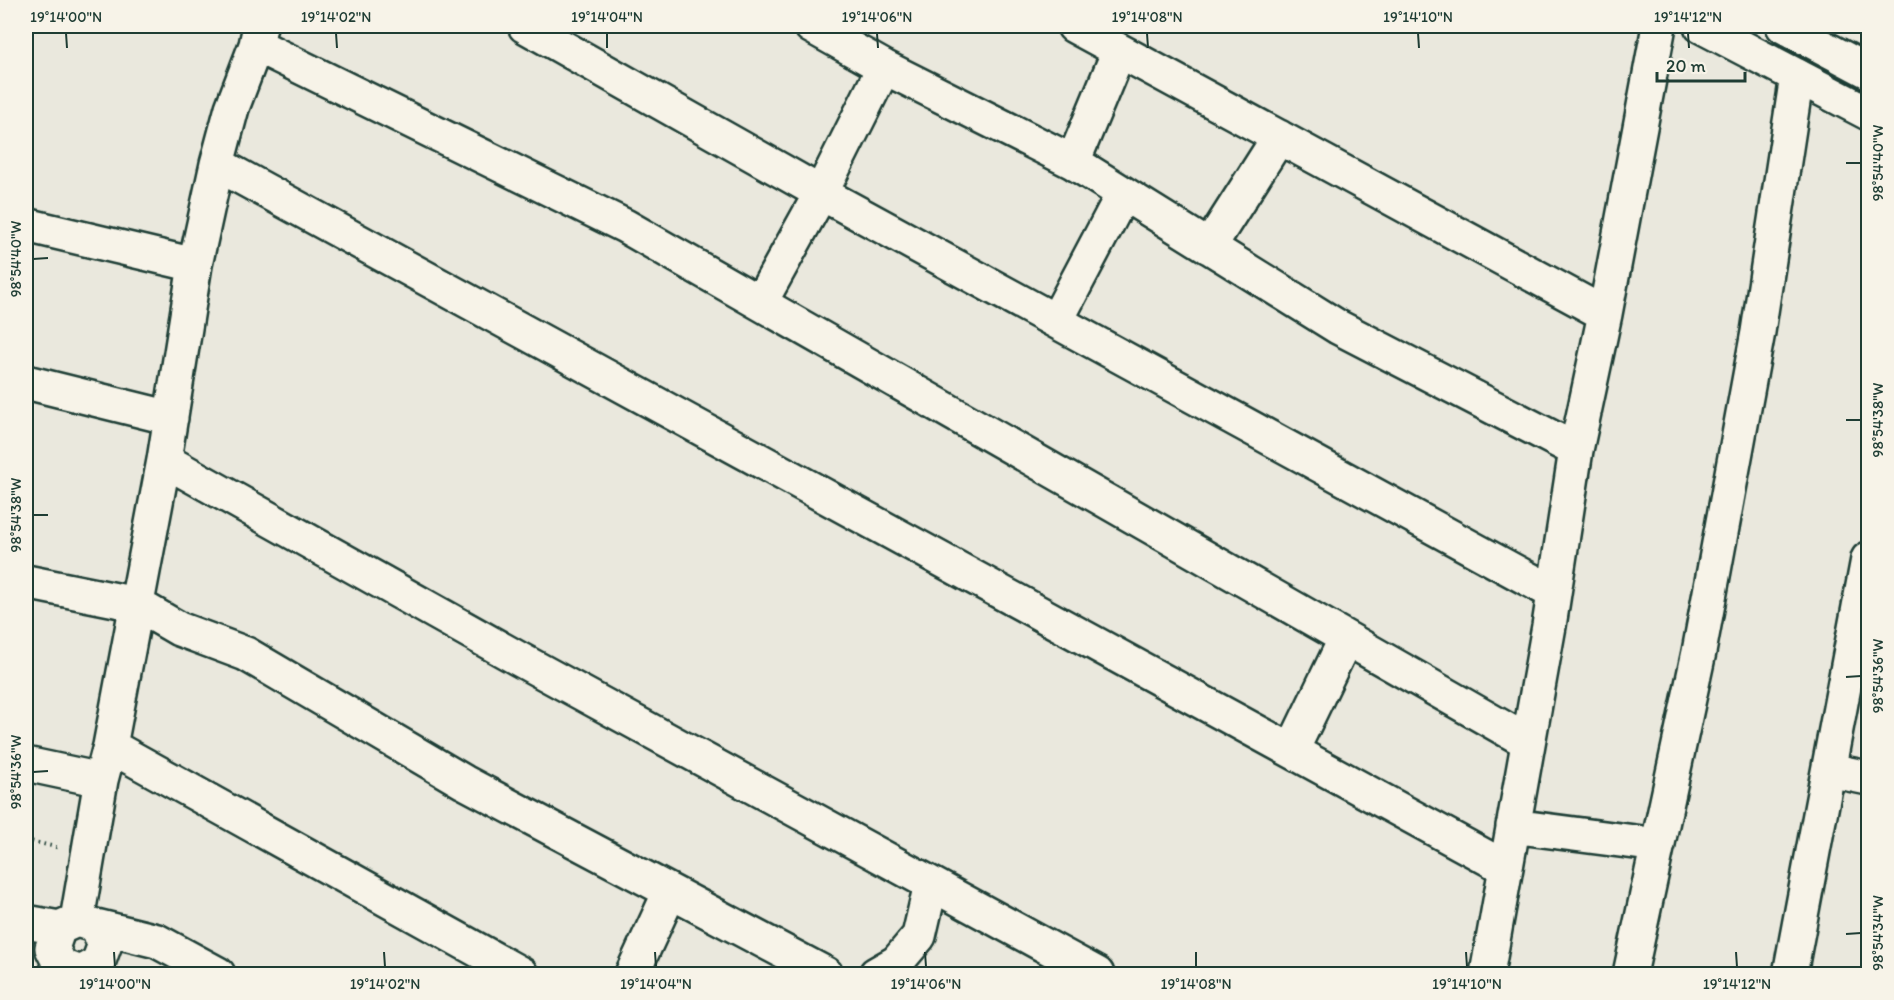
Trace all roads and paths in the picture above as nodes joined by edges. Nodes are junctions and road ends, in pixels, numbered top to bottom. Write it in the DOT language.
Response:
graph roads {
  1 [pos="525,26"];
  2 [pos="811,26"];
  3 [pos="1074,26"];
  4 [pos="1659,26"];
  5 [pos="1701,26"];
  6 [pos="1783,26"];
  7 [pos="258,35"];
  8 [pos="1119,51"];
  9 [pos="884,66"];
  10 [pos="1869,71"];
  11 [pos="1797,76"];
  12 [pos="1869,113"];
  13 [pos="1279,137"];
  14 [pos="1073,162"];
  15 [pos="217,164"];
  16 [pos="821,193"];
  17 [pos="1124,194"];
  18 [pos="26,225"];
  19 [pos="1209,247"];
  20 [pos="195,265"];
  21 [pos="760,303"];
  22 [pos="1605,314"];
  23 [pos="1056,321"];
  24 [pos="26,382"];
  25 [pos="171,418"];
  26 [pos="1576,450"];
  27 [pos="164,460"];
  28 [pos="1869,559"];
  29 [pos="26,582"];
  30 [pos="1554,593"];
  31 [pos="136,604"];
  32 [pos="1346,638"];
  33 [pos="1528,742"];
  34 [pos="110,746"];
  35 [pos="1292,750"];
  36 [pos="26,764"];
  37 [pos="1829,770"];
  38 [pos="1869,778"];
  39 [pos="100,780"];
  40 [pos="1513,826"];
  41 [pos="1658,845"];
  42 [pos="1506,868"];
  43 [pos="931,884"];
  44 [pos="670,892"];
  45 [pos="26,922"];
  46 [pos="77,925"];
  47 [pos="75,972"];
  48 [pos="218,975"];
  49 [pos="521,975"];
  50 [pos="632,975"];
  51 [pos="826,975"];
  52 [pos="876,975"];
  53 [pos="1097,975"];
  54 [pos="1487,975"];
  55 [pos="1630,975"];
  56 [pos="1790,975"];
  1 -- 16 [label="street"];
  2 -- 9 [label="street"];
  3 -- 8 [label="street"];
  4 -- 22 [label="street"];
  5 -- 11 [label="street"];
  6 -- 10 [label="street"];
  7 -- 15 [label="street"];
  7 -- 21 [label="street"];
  8 -- 13 [label="street"];
  8 -- 14 [label="street"];
  9 -- 14 [label="street"];
  9 -- 16 [label="street"];
  11 -- 12 [label="street"];
  11 -- 41 [label="street"];
  13 -- 19 [label="street"];
  13 -- 22 [label="street"];
  14 -- 17 [label="street"];
  15 -- 20 [label="street"];
  15 -- 35 [label="street"];
  16 -- 21 [label="street"];
  16 -- 23 [label="street"];
  17 -- 19 [label="street"];
  17 -- 23 [label="street"];
  18 -- 20 [label="street"];
  19 -- 26 [label="street"];
  20 -- 25 [label="street"];
  21 -- 32 [label="street"];
  22 -- 26 [label="street"];
  23 -- 30 [label="street"];
  24 -- 25 [label="street"];
  25 -- 27 [label="street"];
  26 -- 30 [label="street"];
  27 -- 31 [label="street"];
  27 -- 43 [label="street"];
  28 -- 37 [label="street"];
  29 -- 31 [label="street"];
  30 -- 33 [label="street"];
  31 -- 34 [label="street"];
  31 -- 44 [label="street"];
  32 -- 33 [label="street"];
  32 -- 35 [label="street"];
  33 -- 40 [label="street"];
  34 -- 39 [label="street"];
  34 -- 49 [label="street"];
  35 -- 42 [label="street"];
  36 -- 39 [label="street"];
  37 -- 38 [label="street"];
  37 -- 56 [label="street"];
  39 -- 46 [label="street"];
  40 -- 41 [label="street"];
  40 -- 42 [label="street"];
  41 -- 55 [label="street"];
  42 -- 54 [label="street"];
  43 -- 52 [label="street"];
  43 -- 53 [label="street"];
  44 -- 50 [label="street"];
  44 -- 51 [label="street"];
  45 -- 46 [label="street"];
  46 -- 47 [label="street"];
  46 -- 47 [label="street"];
  46 -- 48 [label="street"];
}
